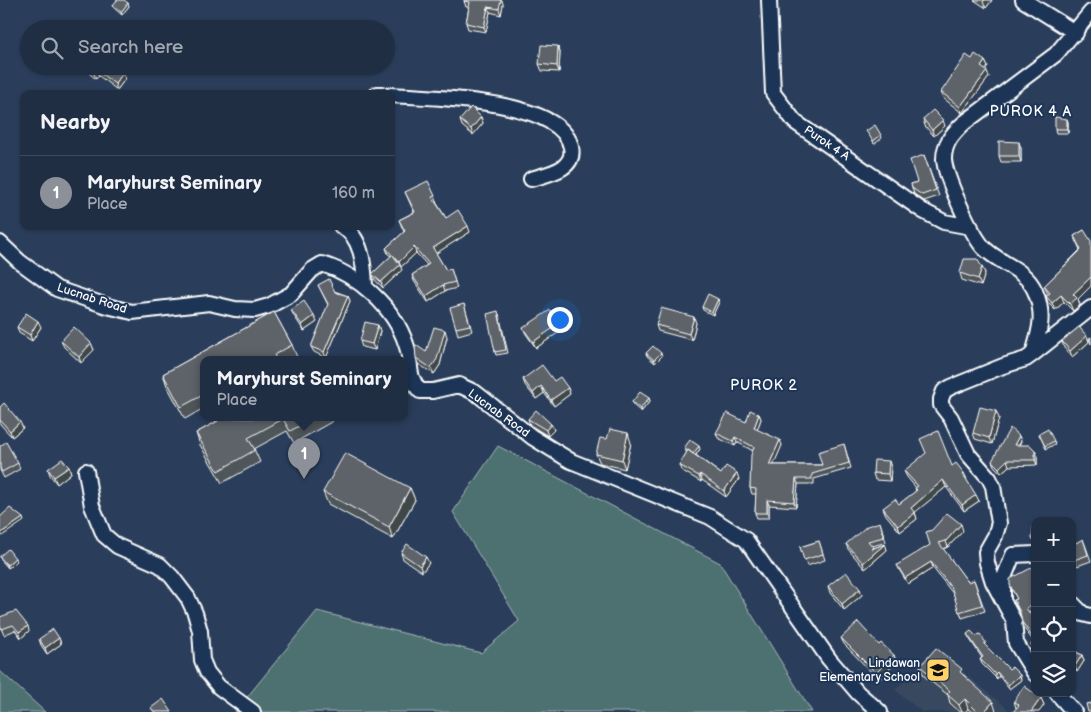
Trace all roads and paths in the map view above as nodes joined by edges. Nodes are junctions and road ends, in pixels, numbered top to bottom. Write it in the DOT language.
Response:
graph roads {
  1 [pos="769,0"];
  2 [pos="1023,0"];
  3 [pos="1091,12"];
  4 [pos="1076,32"];
  5 [pos="395,95"];
  6 [pos="531,179"];
  7 [pos="971,227"];
  8 [pos="346,230"];
  9 [pos="0,244"];
  10 [pos="365,285"];
  11 [pos="1091,308"];
  12 [pos="1033,354"];
  13 [pos="86,472"];
  14 [pos="1031,554"];
  15 [pos="1003,599"];
  16 [pos="1076,606"];
  17 [pos="1091,616"];
  18 [pos="1031,667"];
  19 [pos="1061,697"];
  20 [pos="253,712"];
  21 [pos="880,712"];
  22 [pos="1074,712"];
  1 -- 7 [label="street, Purok 4 A"];
  2 -- 4 [label="street"];
  3 -- 4 [label="street"];
  4 -- 7 [label="street"];
  5 -- 6 [label="street"];
  7 -- 12 [label="street"];
  8 -- 10 [label="street"];
  9 -- 10 [label="street, Lucnab Road"];
  10 -- 21 [label="street, Lucnab Road"];
  11 -- 12 [label="street"];
  12 -- 15 [label="street"];
  13 -- 20 [label="street"];
  14 -- 15 [label="street"];
  15 -- 18 [label="street"];
  16 -- 17 [label="street"];
  19 -- 22 [label="street"];
}
